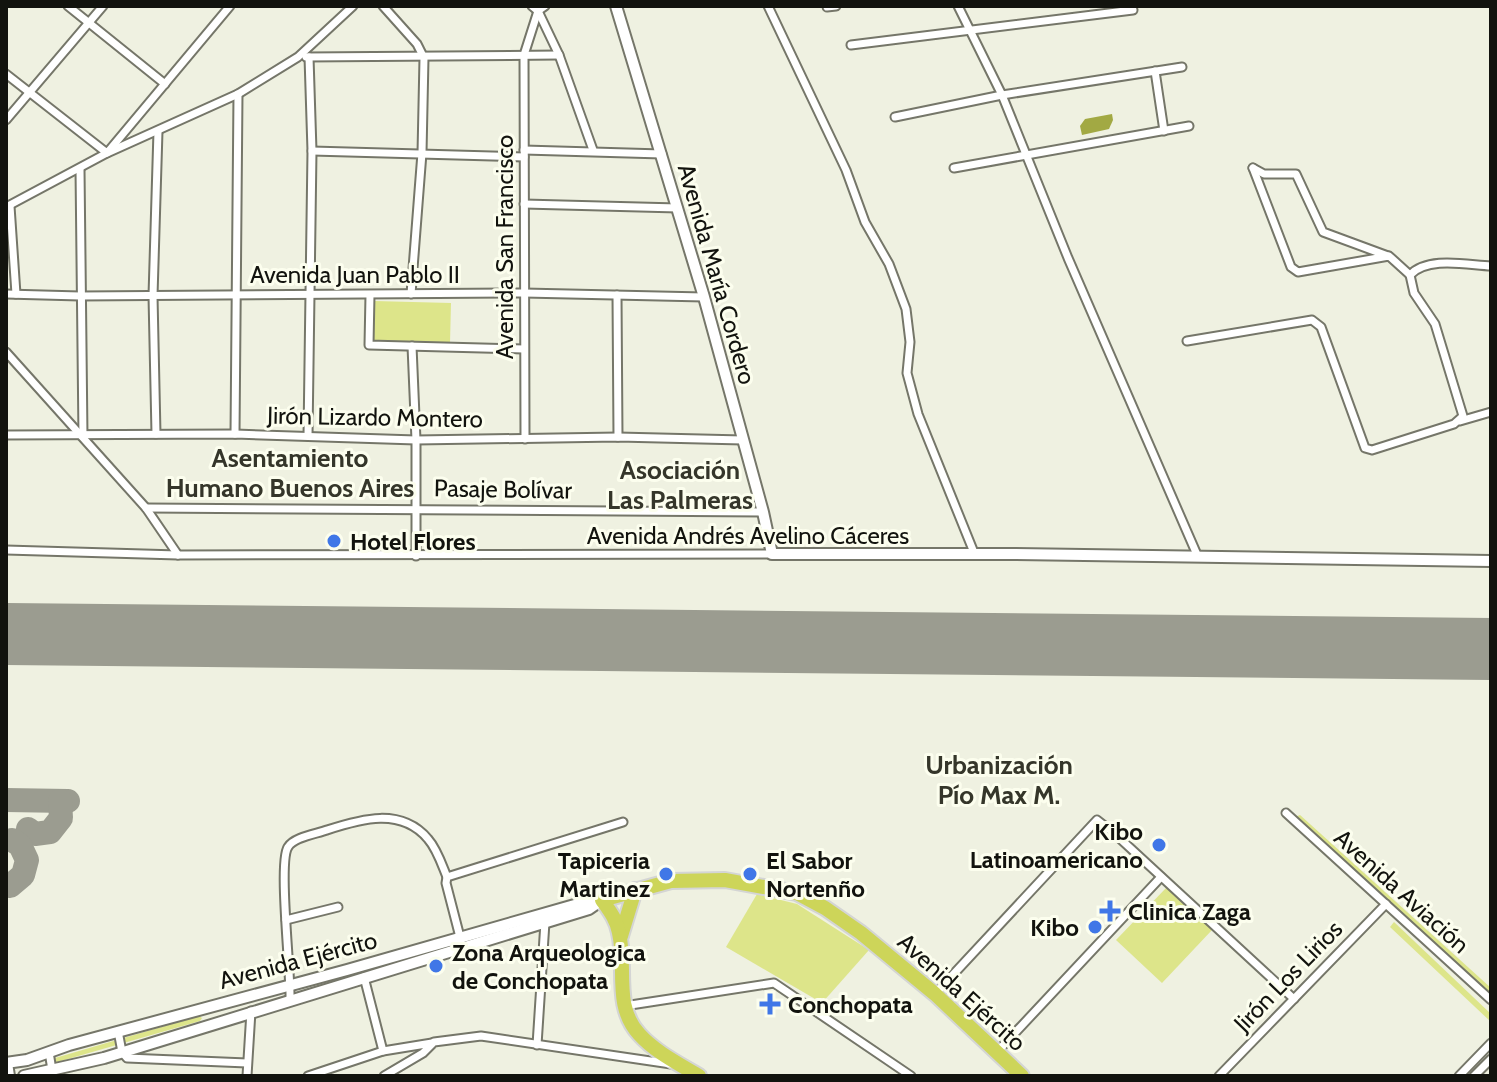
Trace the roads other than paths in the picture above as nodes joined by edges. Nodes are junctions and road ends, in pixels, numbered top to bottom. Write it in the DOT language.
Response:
graph roads {
  1 [pos="68,6"];
  2 [pos="103,6"];
  3 [pos="230,6"];
  4 [pos="353,6"];
  5 [pos="383,6"];
  6 [pos="616,6"];
  7 [pos="768,6"];
  8 [pos="958,6"];
  9 [pos="539,8"];
  10 [pos="1133,10"];
  11 [pos="88,23"];
  12 [pos="971,29"];
  13 [pos="851,45"];
  14 [pos="524,55"];
  15 [pos="559,55"];
  16 [pos="298,57"];
  17 [pos="309,57"];
  18 [pos="424,58"];
  19 [pos="1182,67"];
  20 [pos="1155,71"];
  21 [pos="6,74"];
  22 [pos="165,84"];
  23 [pos="27,93"];
  24 [pos="238,94"];
  25 [pos="1002,95"];
  26 [pos="895,117"];
  27 [pos="6,120"];
  28 [pos="1189,126"];
  29 [pos="158,131"];
  30 [pos="1164,131"];
  31 [pos="593,150"];
  32 [pos="312,151"];
  33 [pos="107,153"];
  34 [pos="422,153"];
  35 [pos="524,154"];
  36 [pos="662,154"];
  37 [pos="1026,157"];
  38 [pos="954,168"];
  39 [pos="80,169"];
  40 [pos="524,204"];
  41 [pos="8,207"];
  42 [pos="678,208"];
  43 [pos="1389,256"];
  44 [pos="1491,266"];
  45 [pos="1410,275"];
  46 [pos="524,293"];
  47 [pos="6,294"];
  48 [pos="16,294"];
  49 [pos="309,294"];
  50 [pos="411,294"];
  51 [pos="234,295"];
  52 [pos="370,295"];
  53 [pos="617,295"];
  54 [pos="80,296"];
  55 [pos="153,296"];
  56 [pos="704,297"];
  57 [pos="1187,341"];
  58 [pos="412,346"];
  59 [pos="523,349"];
  60 [pos="6,352"];
  61 [pos="6,364"];
  62 [pos="17,364"];
  63 [pos="1491,412"];
  64 [pos="1460,421"];
  65 [pos="156,434"];
  66 [pos="235,434"];
  67 [pos="6,435"];
  68 [pos="308,436"];
  69 [pos="83,437"];
  70 [pos="618,437"];
  71 [pos="525,439"];
  72 [pos="416,440"];
  73 [pos="743,440"];
  74 [pos="146,508"];
  75 [pos="416,508"];
  76 [pos="763,512"];
  77 [pos="6,550"];
  78 [pos="772,554"];
  79 [pos="178,555"];
  80 [pos="975,555"];
  81 [pos="416,556"];
  82 [pos="1198,557"];
  83 [pos="1491,561"];
  84 [pos="1286,813"];
  85 [pos="623,822"];
  86 [pos="447,877"];
  87 [pos="1161,877"];
  88 [pos="635,890"];
  89 [pos="602,900"];
  90 [pos="1386,904"];
  91 [pos="338,907"];
  92 [pos="286,920"];
  93 [pos="545,922"];
  94 [pos="620,937"];
  95 [pos="462,942"];
  96 [pos="364,977"];
  97 [pos="290,986"];
  98 [pos="935,994"];
  99 [pos="290,999"];
  100 [pos="1294,999"];
  101 [pos="1491,1000"];
  102 [pos="624,1006"];
  103 [pos="251,1011"];
  104 [pos="118,1031"];
  105 [pos="434,1042"];
  106 [pos="1491,1043"];
  107 [pos="537,1045"];
  108 [pos="383,1051"];
  109 [pos="998,1051"];
  110 [pos="49,1052"];
  111 [pos="122,1052"];
  112 [pos="1491,1059"];
  113 [pos="6,1063"];
  114 [pos="247,1063"];
  115 [pos="681,1065"];
  116 [pos="53,1072"];
  117 [pos="9,1076"];
  118 [pos="24,1076"];
  119 [pos="247,1076"];
  120 [pos="308,1076"];
  121 [pos="384,1076"];
  122 [pos="699,1076"];
  123 [pos="911,1076"];
  124 [pos="1022,1076"];
  125 [pos="1219,1076"];
  126 [pos="1459,1076"];
  127 [pos="1474,1076"];
  1 -- 11 [label="street"];
  2 -- 11 [label="street"];
  3 -- 22 [label="street"];
  4 -- 16 [label="street"];
  5 -- 18 [label="street"];
  6 -- 36 [label="street, Avenida María Cordero"];
  7 -- 80 [label="street"];
  8 -- 12 [label="street"];
  9 -- 14 [label="street, Avenida San Francisco"];
  9 -- 15 [label="street"];
  10 -- 12 [label="street"];
  11 -- 22 [label="street"];
  11 -- 23 [label="street"];
  12 -- 13 [label="street"];
  12 -- 25 [label="street"];
  14 -- 15 [label="street"];
  14 -- 18 [label="street"];
  14 -- 35 [label="street, Avenida San Francisco"];
  15 -- 31 [label="street"];
  16 -- 17 [label="street"];
  16 -- 24 [label="street"];
  17 -- 18 [label="street"];
  17 -- 32 [label="street"];
  18 -- 34 [label="street"];
  19 -- 20 [label="street"];
  20 -- 25 [label="street"];
  20 -- 30 [label="street"];
  21 -- 23 [label="street"];
  22 -- 33 [label="street"];
  23 -- 27 [label="street"];
  23 -- 33 [label="street"];
  24 -- 29 [label="street"];
  24 -- 51 [label="street"];
  25 -- 26 [label="street"];
  25 -- 37 [label="street"];
  28 -- 30 [label="street"];
  29 -- 33 [label="street"];
  29 -- 55 [label="street"];
  30 -- 37 [label="street"];
  31 -- 35 [label="street"];
  31 -- 36 [label="street"];
  32 -- 34 [label="street"];
  32 -- 49 [label="street"];
  33 -- 39 [label="street"];
  34 -- 35 [label="street"];
  34 -- 50 [label="street"];
  35 -- 40 [label="street, Avenida San Francisco"];
  36 -- 42 [label="street, Avenida María Cordero"];
  37 -- 38 [label="street"];
  37 -- 82 [label="street"];
  39 -- 41 [label="street"];
  39 -- 54 [label="street"];
  40 -- 42 [label="street"];
  40 -- 46 [label="street, Avenida San Francisco"];
  41 -- 48 [label="street"];
  42 -- 56 [label="street, Avenida María Cordero"];
  43 -- 43 [label="street"];
  43 -- 45 [label="street"];
  44 -- 45 [label="street"];
  45 -- 64 [label="street"];
  46 -- 50 [label="street, Avenida Juan Pablo II"];
  46 -- 53 [label="street, Avenida Juan Pablo II"];
  46 -- 59 [label="street, Avenida San Francisco"];
  47 -- 48 [label="street, Avenida Juan Pablo II"];
  48 -- 54 [label="street, Avenida Juan Pablo II"];
  49 -- 51 [label="street, Avenida Juan Pablo II"];
  49 -- 52 [label="street, Avenida Juan Pablo II"];
  49 -- 68 [label="street"];
  50 -- 52 [label="street, Avenida Juan Pablo II"];
  51 -- 55 [label="street, Avenida Juan Pablo II"];
  51 -- 66 [label="street"];
  52 -- 58 [label="street"];
  53 -- 56 [label="street, Avenida Juan Pablo II"];
  53 -- 70 [label="street"];
  54 -- 55 [label="street, Avenida Juan Pablo II"];
  54 -- 69 [label="street"];
  55 -- 65 [label="street"];
  56 -- 73 [label="street, Avenida María Cordero"];
  57 -- 64 [label="street"];
  58 -- 59 [label="street"];
  58 -- 72 [label="street"];
  59 -- 71 [label="street, Avenida San Francisco"];
  60 -- 62 [label="street"];
  61 -- 62 [label="street"];
  62 -- 69 [label="street"];
  63 -- 64 [label="street"];
  65 -- 66 [label="street, Jirón Lizardo Montero"];
  65 -- 69 [label="street, Jirón Lizardo Montero"];
  66 -- 68 [label="street, Jirón Lizardo Montero"];
  67 -- 69 [label="street, Jirón Lizardo Montero"];
  68 -- 72 [label="street, Jirón Lizardo Montero"];
  69 -- 74 [label="street"];
  70 -- 71 [label="street, Jirón Lizardo Montero"];
  70 -- 73 [label="street, Jirón Lizardo Montero"];
  71 -- 72 [label="street, Jirón Lizardo Montero"];
  72 -- 75 [label="street"];
  73 -- 76 [label="street, Avenida María Cordero"];
  74 -- 75 [label="street, Pasaje Bolívar"];
  74 -- 79 [label="street"];
  75 -- 76 [label="street, Pasaje Bolívar"];
  75 -- 81 [label="street"];
  76 -- 78 [label="street, Avenida María Cordero"];
  77 -- 79 [label="street, Avenida Andrés Avelino Cáceres"];
  78 -- 80 [label="street, Avenida Andrés Avelino Cáceres"];
  78 -- 81 [label="street, Avenida Andrés Avelino Cáceres"];
  79 -- 81 [label="street, Avenida Andrés Avelino Cáceres"];
  80 -- 82 [label="street, Avenida Andrés Avelino Cáceres"];
  82 -- 83 [label="street, Avenida Andrés Avelino Cáceres"];
  84 -- 90 [label="street, Avenida Aviación"];
  85 -- 86 [label="street"];
  86 -- 92 [label="street"];
  86 -- 95 [label="street"];
  87 -- 98 [label="street"];
  87 -- 100 [label="street"];
  87 -- 109 [label="street"];
  88 -- 89 [label="highway, Avenida Ejército"];
  88 -- 94 [label="highway"];
  88 -- 98 [label="highway, Avenida Ejército"];
  89 -- 93 [label="street, Avenida Ejército"];
  89 -- 94 [label="highway"];
  89 -- 95 [label="street, Avenida Ejército"];
  90 -- 100 [label="street, Jirón Los Lirios"];
  90 -- 101 [label="street, Avenida Aviación"];
  91 -- 92 [label="street"];
  92 -- 97 [label="street"];
  93 -- 95 [label="street, Avenida Ejército"];
  93 -- 107 [label="street"];
  94 -- 102 [label="highway"];
  95 -- 96 [label="street, Avenida Ejército"];
  95 -- 97 [label="street, Avenida Ejército"];
  96 -- 99 [label="street, Avenida Ejército"];
  96 -- 108 [label="street"];
  97 -- 99 [label="street"];
  97 -- 104 [label="street, Avenida Ejército"];
  98 -- 109 [label="highway, Avenida Ejército"];
  99 -- 103 [label="street, Avenida Ejército"];
  100 -- 125 [label="street, Jirón Los Lirios"];
  102 -- 115 [label="highway"];
  102 -- 123 [label="street"];
  103 -- 111 [label="street, Avenida Ejército"];
  103 -- 114 [label="street"];
  104 -- 110 [label="street, Avenida Ejército"];
  104 -- 111 [label="street"];
  105 -- 107 [label="street"];
  105 -- 108 [label="street"];
  105 -- 121 [label="street"];
  106 -- 126 [label="street"];
  107 -- 115 [label="street"];
  108 -- 120 [label="street"];
  109 -- 124 [label="highway, Avenida Ejército"];
  110 -- 113 [label="street, Avenida Ejército"];
  110 -- 116 [label="street"];
  111 -- 114 [label="street"];
  111 -- 116 [label="street, Avenida Ejército"];
  112 -- 127 [label="street"];
  113 -- 117 [label="street"];
  114 -- 119 [label="street"];
  115 -- 122 [label="highway"];
  116 -- 118 [label="street, Avenida Ejército"];
}
